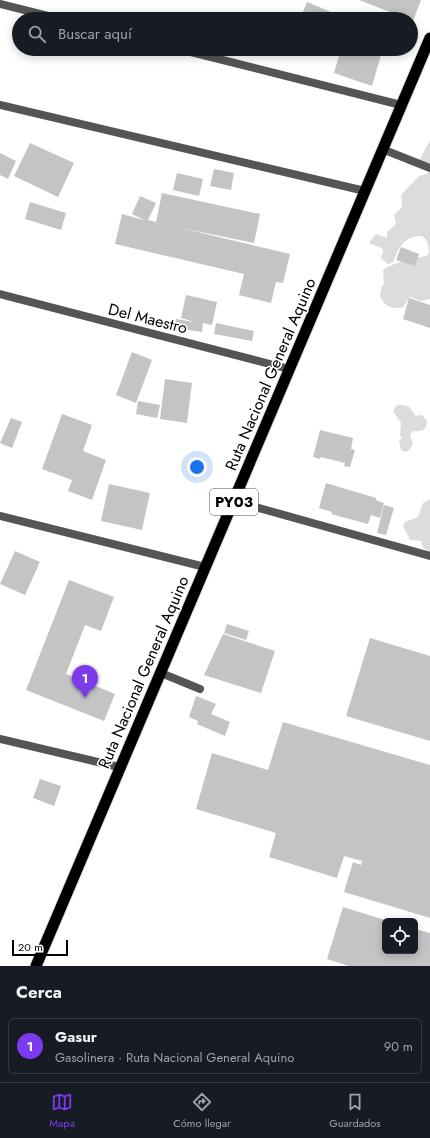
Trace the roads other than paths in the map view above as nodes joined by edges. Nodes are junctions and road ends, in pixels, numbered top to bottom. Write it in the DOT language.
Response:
graph roads {
  1 [pos="0,4"];
  2 [pos="32,12"];
  3 [pos="430,38"];
  4 [pos="208,56"];
  5 [pos="0,105"];
  6 [pos="401,105"];
  7 [pos="382,149"];
  8 [pos="430,168"];
  9 [pos="365,191"];
  10 [pos="0,294"];
  11 [pos="289,369"];
  12 [pos="234,501"];
  13 [pos="0,516"];
  14 [pos="430,556"];
  15 [pos="205,567"];
  16 [pos="161,672"];
  17 [pos="200,689"];
  18 [pos="0,738"];
  19 [pos="119,767"];
  20 [pos="36,966"];
  1 -- 2 [label="street"];
  3 -- 6 [label="highway, Ruta Nacional General Aquino / PY03"];
  4 -- 6 [label="street"];
  5 -- 9 [label="street"];
  6 -- 7 [label="highway, Ruta Nacional General Aquino / PY03"];
  7 -- 8 [label="street"];
  7 -- 9 [label="highway, Ruta Nacional General Aquino / PY03"];
  9 -- 11 [label="highway, Ruta Nacional General Aquino / PY03"];
  10 -- 11 [label="street, Del Maestro"];
  11 -- 12 [label="highway, Ruta Nacional General Aquino / PY03"];
  12 -- 14 [label="street"];
  12 -- 15 [label="highway, Ruta Nacional General Aquino / PY03"];
  13 -- 15 [label="street"];
  15 -- 16 [label="highway, Ruta Nacional General Aquino / PY03"];
  16 -- 17 [label="street"];
  16 -- 19 [label="highway, Ruta Nacional General Aquino / PY03"];
  18 -- 19 [label="street"];
  19 -- 20 [label="highway, Ruta Nacional General Aquino / PY03"];
}
